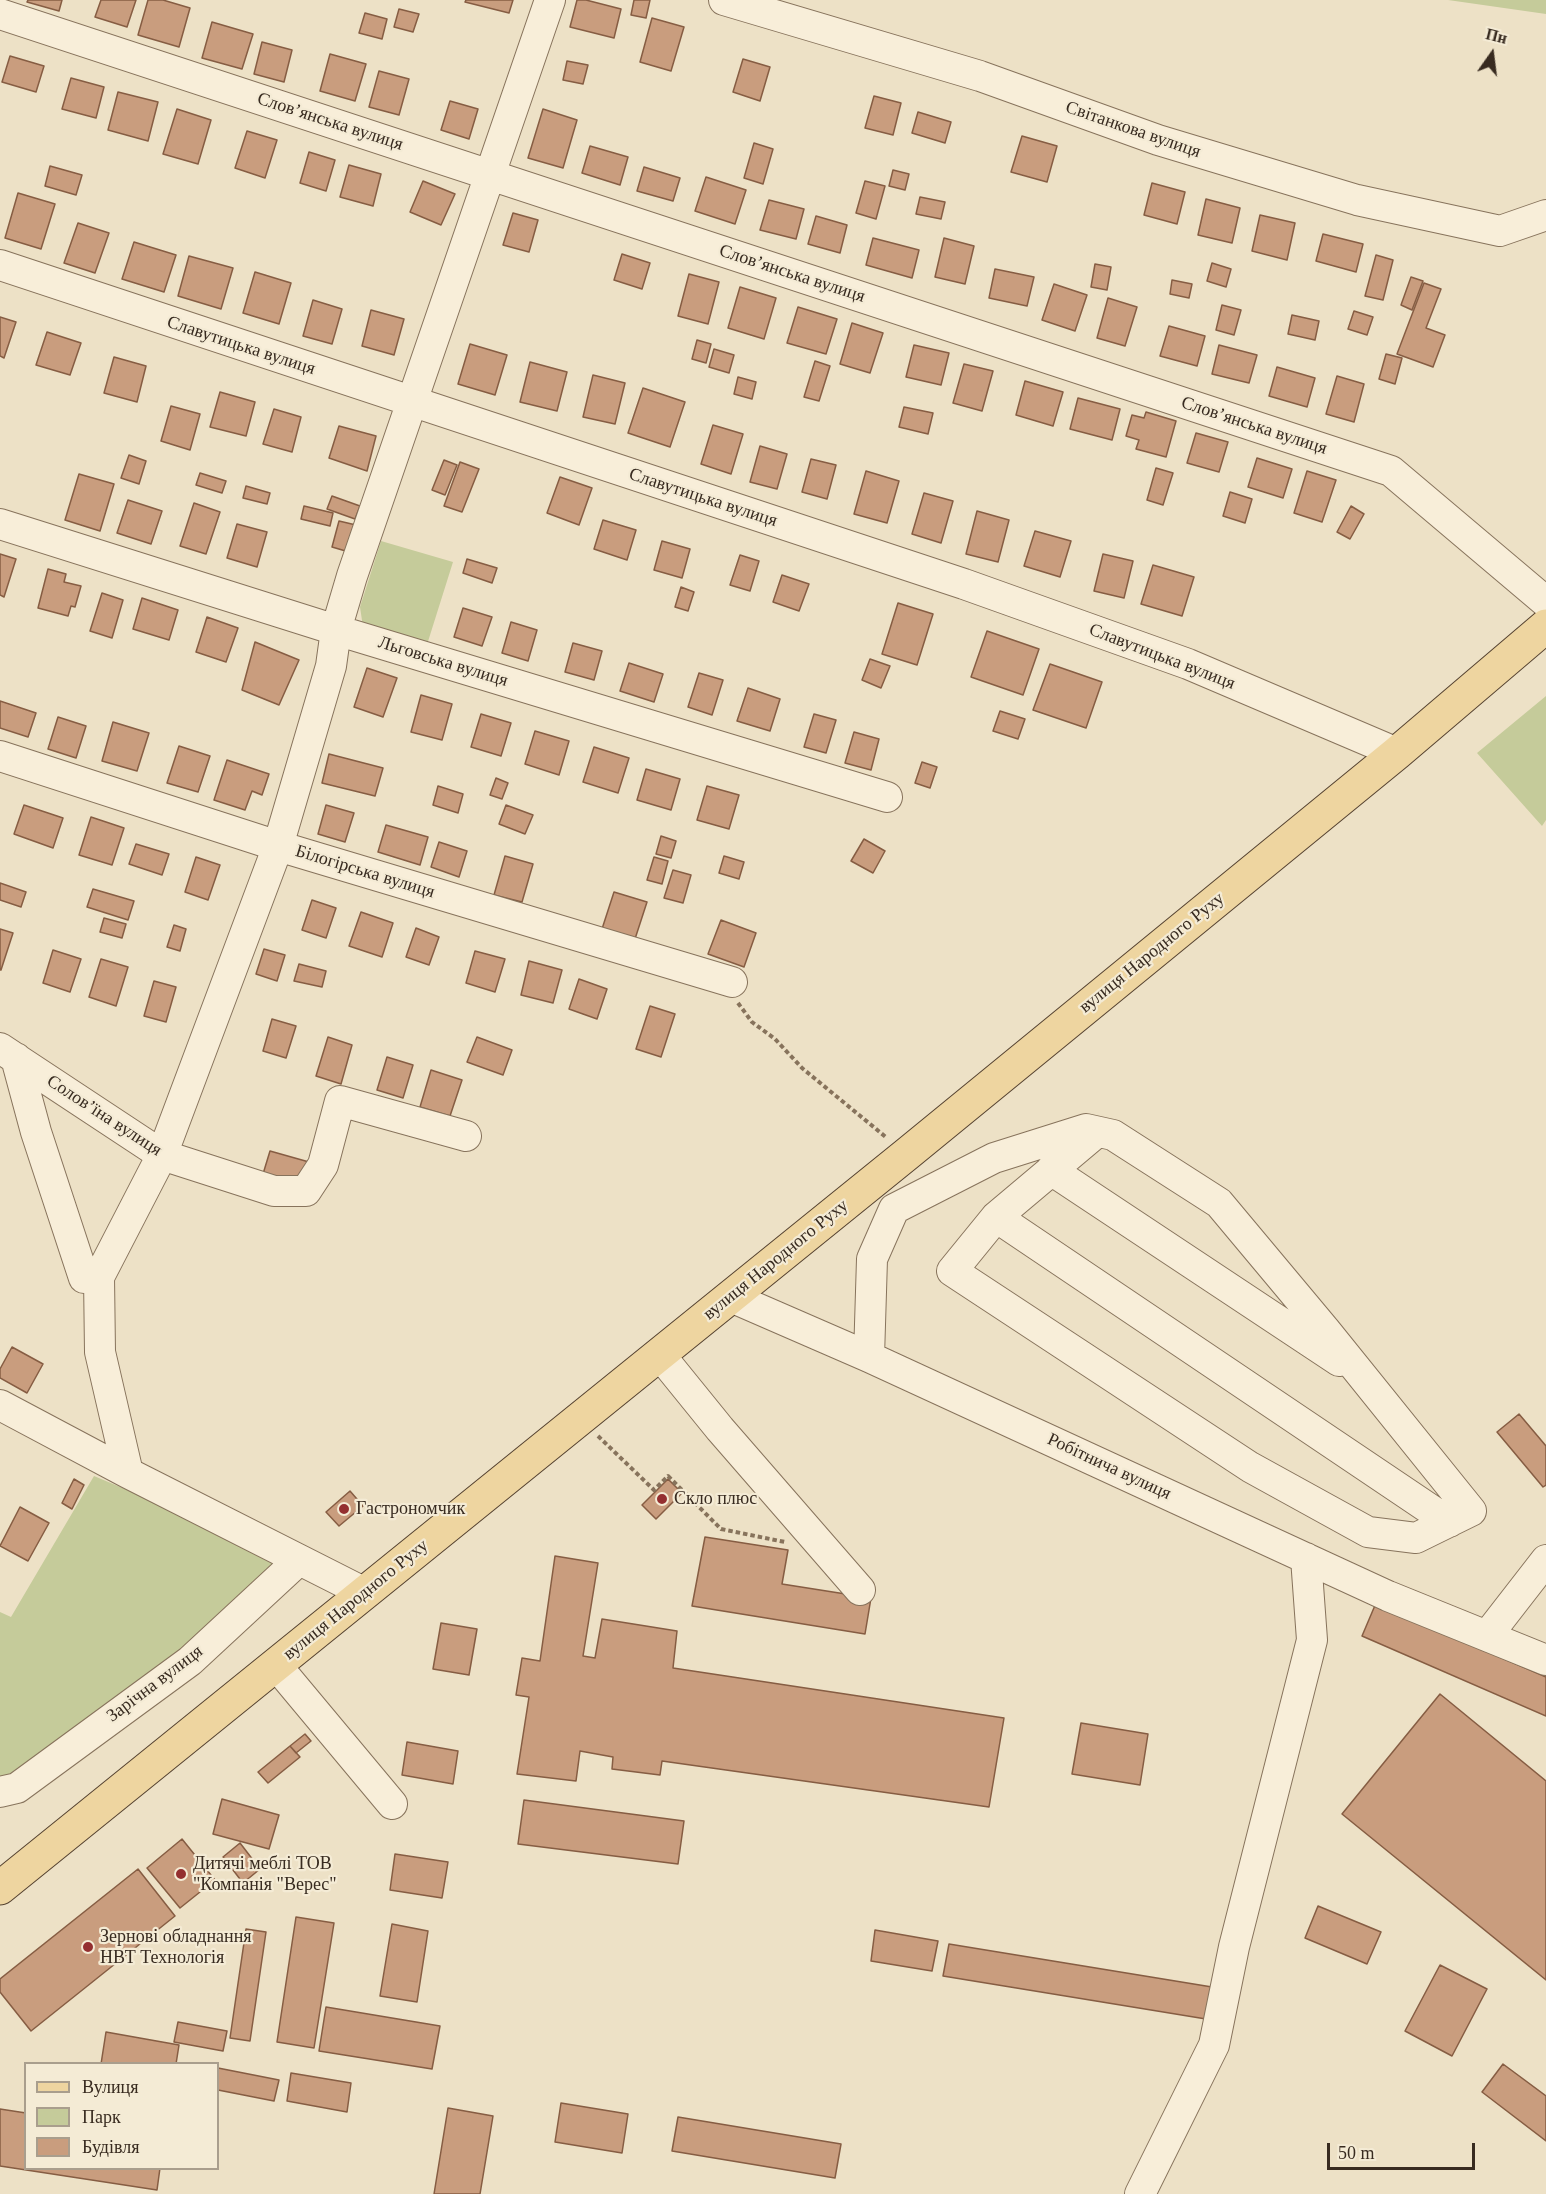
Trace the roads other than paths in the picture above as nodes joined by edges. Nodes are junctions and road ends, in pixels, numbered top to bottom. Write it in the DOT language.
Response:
graph roads {
  1 [pos="550,0"];
  2 [pos="724,0"];
  3 [pos="0,14"];
  4 [pos="491,175"];
  5 [pos="1546,215"];
  6 [pos="0,265"];
  7 [pos="412,402"];
  8 [pos="0,524"];
  9 [pos="1546,602"];
  10 [pos="1546,626"];
  11 [pos="336,630"];
  12 [pos="1397,753"];
  13 [pos="0,756"];
  14 [pos="887,796"];
  15 [pos="278,846"];
  16 [pos="732,982"];
  17 [pos="8,1053"];
  18 [pos="1097,1132"];
  19 [pos="466,1136"];
  20 [pos="162,1155"];
  21 [pos="1052,1170"];
  22 [pos="996,1217"];
  23 [pos="99,1277"];
  24 [pos="731,1297"];
  25 [pos="660,1355"];
  26 [pos="869,1357"];
  27 [pos="1363,1377"];
  28 [pos="0,1405"];
  29 [pos="128,1473"];
  30 [pos="1449,1522"];
  31 [pos="1306,1558"];
  32 [pos="299,1560"];
  33 [pos="1546,1560"];
  34 [pos="860,1590"];
  35 [pos="365,1593"];
  36 [pos="1487,1636"];
  37 [pos="1546,1660"];
  38 [pos="276,1665"];
  39 [pos="0,1792"];
  40 [pos="392,1804"];
  41 [pos="0,1888"];
  42 [pos="1140,2194"];
  1 -- 4 [label="street"];
  2 -- 5 [label="street, Світанкова вулиця"];
  3 -- 4 [label="street, Словʼянська вулиця"];
  4 -- 7 [label="street"];
  4 -- 9 [label="street, Словʼянська вулиця"];
  6 -- 7 [label="street, Славутицька вулиця"];
  7 -- 11 [label="street"];
  7 -- 12 [label="street, Славутицька вулиця"];
  8 -- 11 [label="street, Льговська вулиця"];
  10 -- 12 [label="main road, вулиця Народного Руху"];
  11 -- 14 [label="street, Льговська вулиця"];
  11 -- 15 [label="street"];
  12 -- 24 [label="main road, вулиця Народного Руху"];
  13 -- 15 [label="street, Білогірська вулиця"];
  15 -- 16 [label="street, Білогірська вулиця"];
  15 -- 20 [label="street"];
  17 -- 20 [label="street, Соловʼїна вулиця"];
  17 -- 23 [label="street"];
  18 -- 21 [label="street"];
  18 -- 26 [label="street"];
  18 -- 27 [label="street"];
  19 -- 20 [label="street, Соловʼїна вулиця"];
  20 -- 23 [label="street"];
  21 -- 22 [label="street"];
  21 -- 27 [label="street"];
  22 -- 30 [label="street"];
  22 -- 30 [label="street"];
  23 -- 29 [label="street"];
  24 -- 25 [label="main road, вулиця Народного Руху"];
  24 -- 26 [label="street, Робітнича вулиця"];
  25 -- 34 [label="street"];
  25 -- 35 [label="main road, вулиця Народного Руху"];
  26 -- 31 [label="street, Робітнича вулиця"];
  27 -- 30 [label="street"];
  28 -- 29 [label="street"];
  29 -- 32 [label="street"];
  31 -- 36 [label="street, Робітнича вулиця"];
  31 -- 42 [label="street"];
  32 -- 35 [label="street"];
  32 -- 39 [label="street, Зарічна вулиця"];
  33 -- 36 [label="street"];
  35 -- 38 [label="main road, вулиця Народного Руху"];
  36 -- 37 [label="street, Робітнича вулиця"];
  38 -- 40 [label="street"];
  38 -- 41 [label="main road, вулиця Народного Руху"];
}
